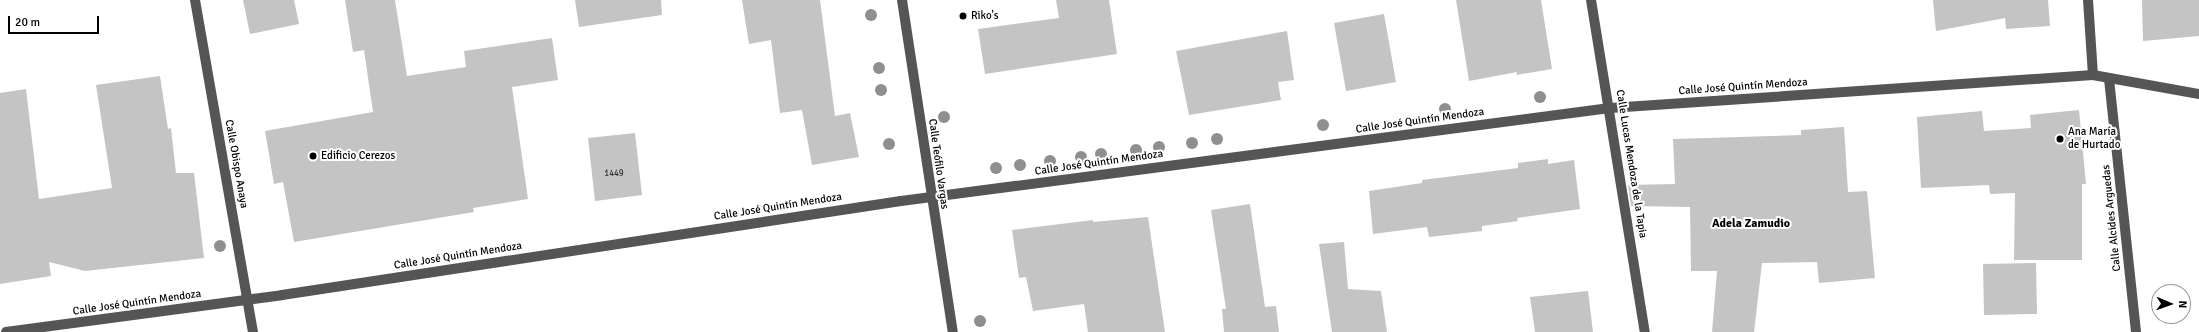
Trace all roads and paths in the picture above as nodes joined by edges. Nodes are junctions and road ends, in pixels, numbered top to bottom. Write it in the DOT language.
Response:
graph roads {
  1 [pos="195,0"];
  2 [pos="902,0"];
  3 [pos="1591,0"];
  4 [pos="2088,0"];
  5 [pos="2093,75"];
  6 [pos="2109,78"];
  7 [pos="2199,94"];
  8 [pos="1610,108"];
  9 [pos="930,198"];
  10 [pos="247,300"];
  11 [pos="6,332"];
  12 [pos="253,332"];
  13 [pos="953,332"];
  14 [pos="1645,332"];
  15 [pos="2136,332"];
  1 -- 10 [label="street, Calle Obispo Anaya"];
  2 -- 9 [label="street, Calle Teófilo Vargas"];
  3 -- 8 [label="street, Calle Lucas Mendoza de la Tapia"];
  4 -- 5 [label="street"];
  5 -- 6 [label="street, Calle José Quintín Mendoza"];
  5 -- 8 [label="street, Calle José Quintín Mendoza"];
  6 -- 7 [label="street, Calle José Quintín Mendoza"];
  6 -- 15 [label="street, Calle Alcides Arguedas"];
  8 -- 9 [label="street, Calle José Quintín Mendoza"];
  8 -- 14 [label="street, Calle Lucas Mendoza de la Tapia"];
  9 -- 10 [label="street, Calle José Quintín Mendoza"];
  9 -- 13 [label="street, Calle Teófilo Vargas"];
  10 -- 11 [label="street, Calle José Quintín Mendoza"];
  10 -- 12 [label="street, Calle Obispo Anaya"];
}
